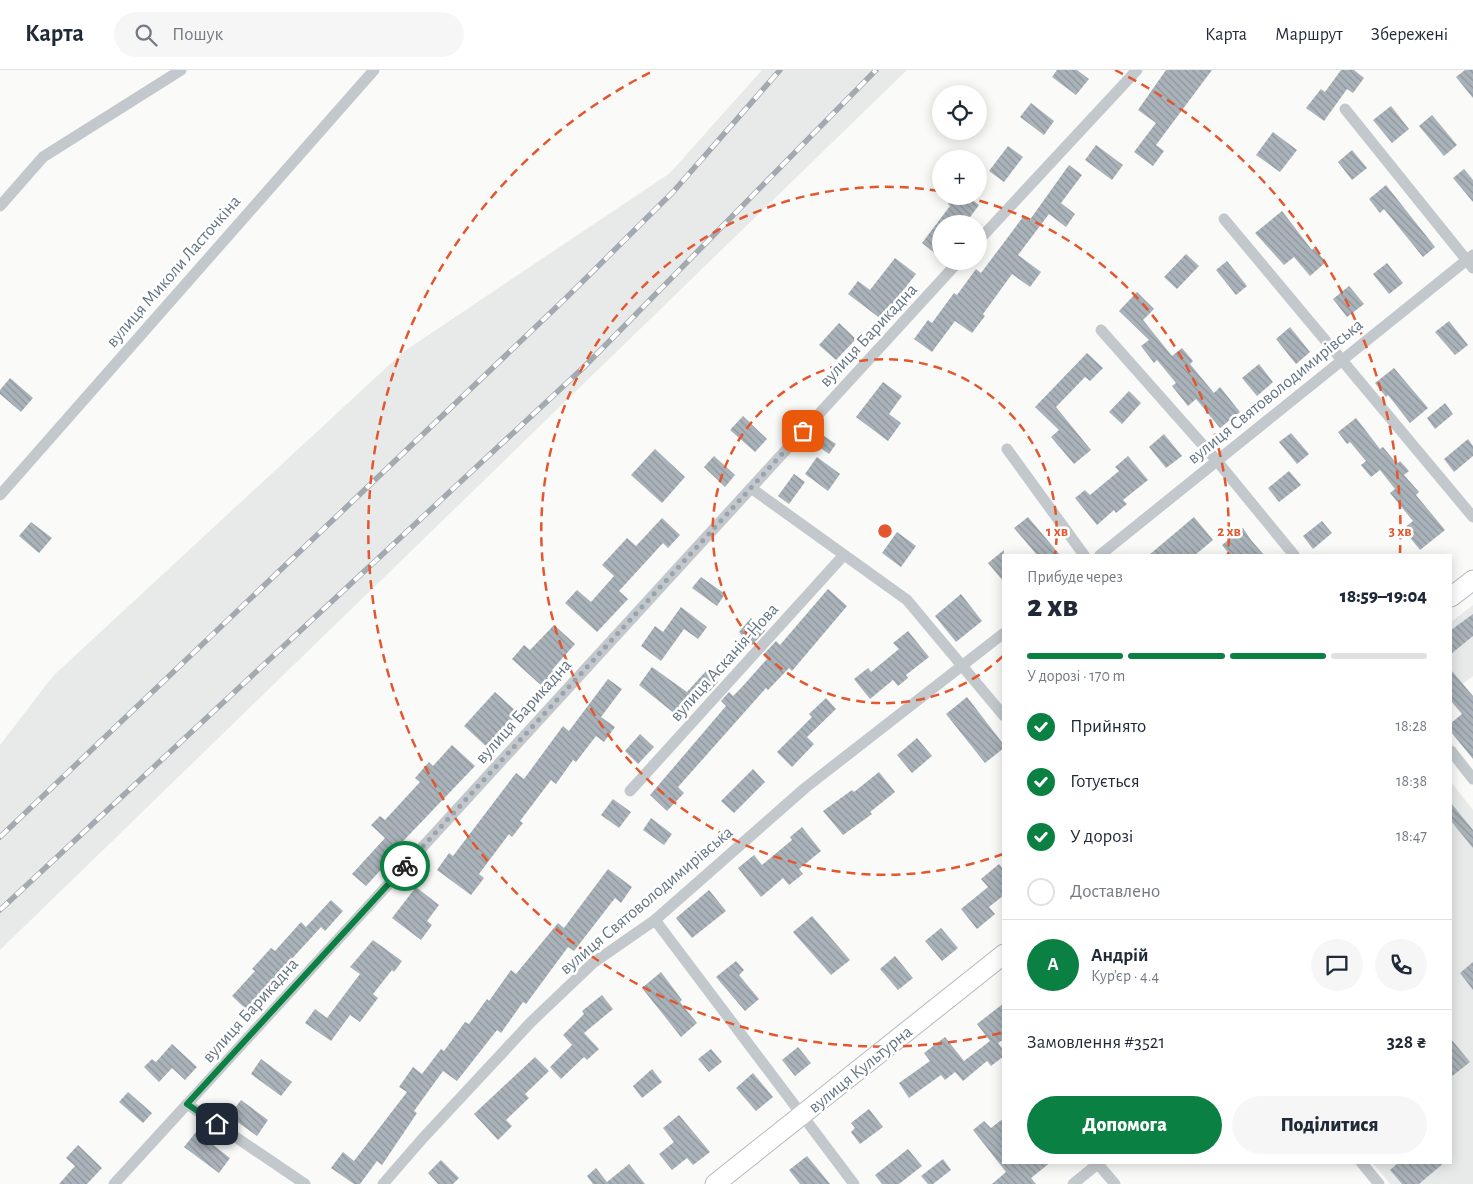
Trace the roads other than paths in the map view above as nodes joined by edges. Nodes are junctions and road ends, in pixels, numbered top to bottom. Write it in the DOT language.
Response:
graph roads {
  1 [pos="182,70"];
  2 [pos="374,70"];
  3 [pos="1137,70"];
  4 [pos="1344,109"];
  5 [pos="0,206"];
  6 [pos="1224,218"];
  7 [pos="987,231"];
  8 [pos="1471,261"];
  9 [pos="951,270"];
  10 [pos="1101,330"];
  11 [pos="1342,358"];
  12 [pos="1007,449"];
  13 [pos="1217,461"];
  14 [pos="751,488"];
  15 [pos="0,495"];
  16 [pos="1473,517"];
  17 [pos="1083,554"];
  18 [pos="1101,554"];
  19 [pos="1293,554"];
  20 [pos="843,556"];
  21 [pos="1473,580"];
  22 [pos="1452,596"];
  23 [pos="1002,635"];
  24 [pos="964,666"];
  25 [pos="1002,714"];
  26 [pos="1452,752"];
  27 [pos="1473,779"];
  28 [pos="630,791"];
  29 [pos="655,920"];
  30 [pos="1002,956"];
  31 [pos="187,1104"];
  32 [pos="802,1115"];
  33 [pos="1098,1164"];
  34 [pos="1100,1164"];
  35 [pos="1363,1164"];
  36 [pos="114,1184"];
  37 [pos="305,1184"];
  38 [pos="384,1184"];
  39 [pos="715,1184"];
  40 [pos="854,1184"];
  41 [pos="1073,1184"];
  42 [pos="1115,1184"];
  43 [pos="1379,1184"];
  1 -- 5 [label="street"];
  2 -- 15 [label="street, вулиця Миколи Ласточкіна"];
  3 -- 7 [label="street"];
  4 -- 8 [label="street"];
  6 -- 11 [label="street"];
  8 -- 11 [label="street, вулиця Святоволодимирівська"];
  9 -- 14 [label="street, вулиця Барикадна"];
  10 -- 13 [label="street"];
  11 -- 13 [label="street, вулиця Святоволодимирівська"];
  11 -- 16 [label="street"];
  12 -- 17 [label="street"];
  13 -- 18 [label="street, вулиця Святоволодимирівська"];
  13 -- 19 [label="street"];
  14 -- 20 [label="street"];
  14 -- 31 [label="street, вулиця Барикадна"];
  20 -- 24 [label="street"];
  20 -- 28 [label="street, вулиця Асканія-Нова"];
  21 -- 22 [label="main road"];
  23 -- 24 [label="street, вулиця Святоволодимирівська"];
  24 -- 25 [label="street"];
  24 -- 29 [label="street, вулиця Святоволодимирівська"];
  26 -- 27 [label="street"];
  29 -- 32 [label="street"];
  29 -- 38 [label="street, вулиця Святоволодимирівська"];
  30 -- 32 [label="main road, вулиця Культурна"];
  31 -- 36 [label="street, вулиця Барикадна"];
  31 -- 37 [label="street"];
  32 -- 39 [label="main road, вулиця Культурна"];
  32 -- 40 [label="street"];
  33 -- 41 [label="street"];
  34 -- 42 [label="street"];
  35 -- 43 [label="street"];
}
